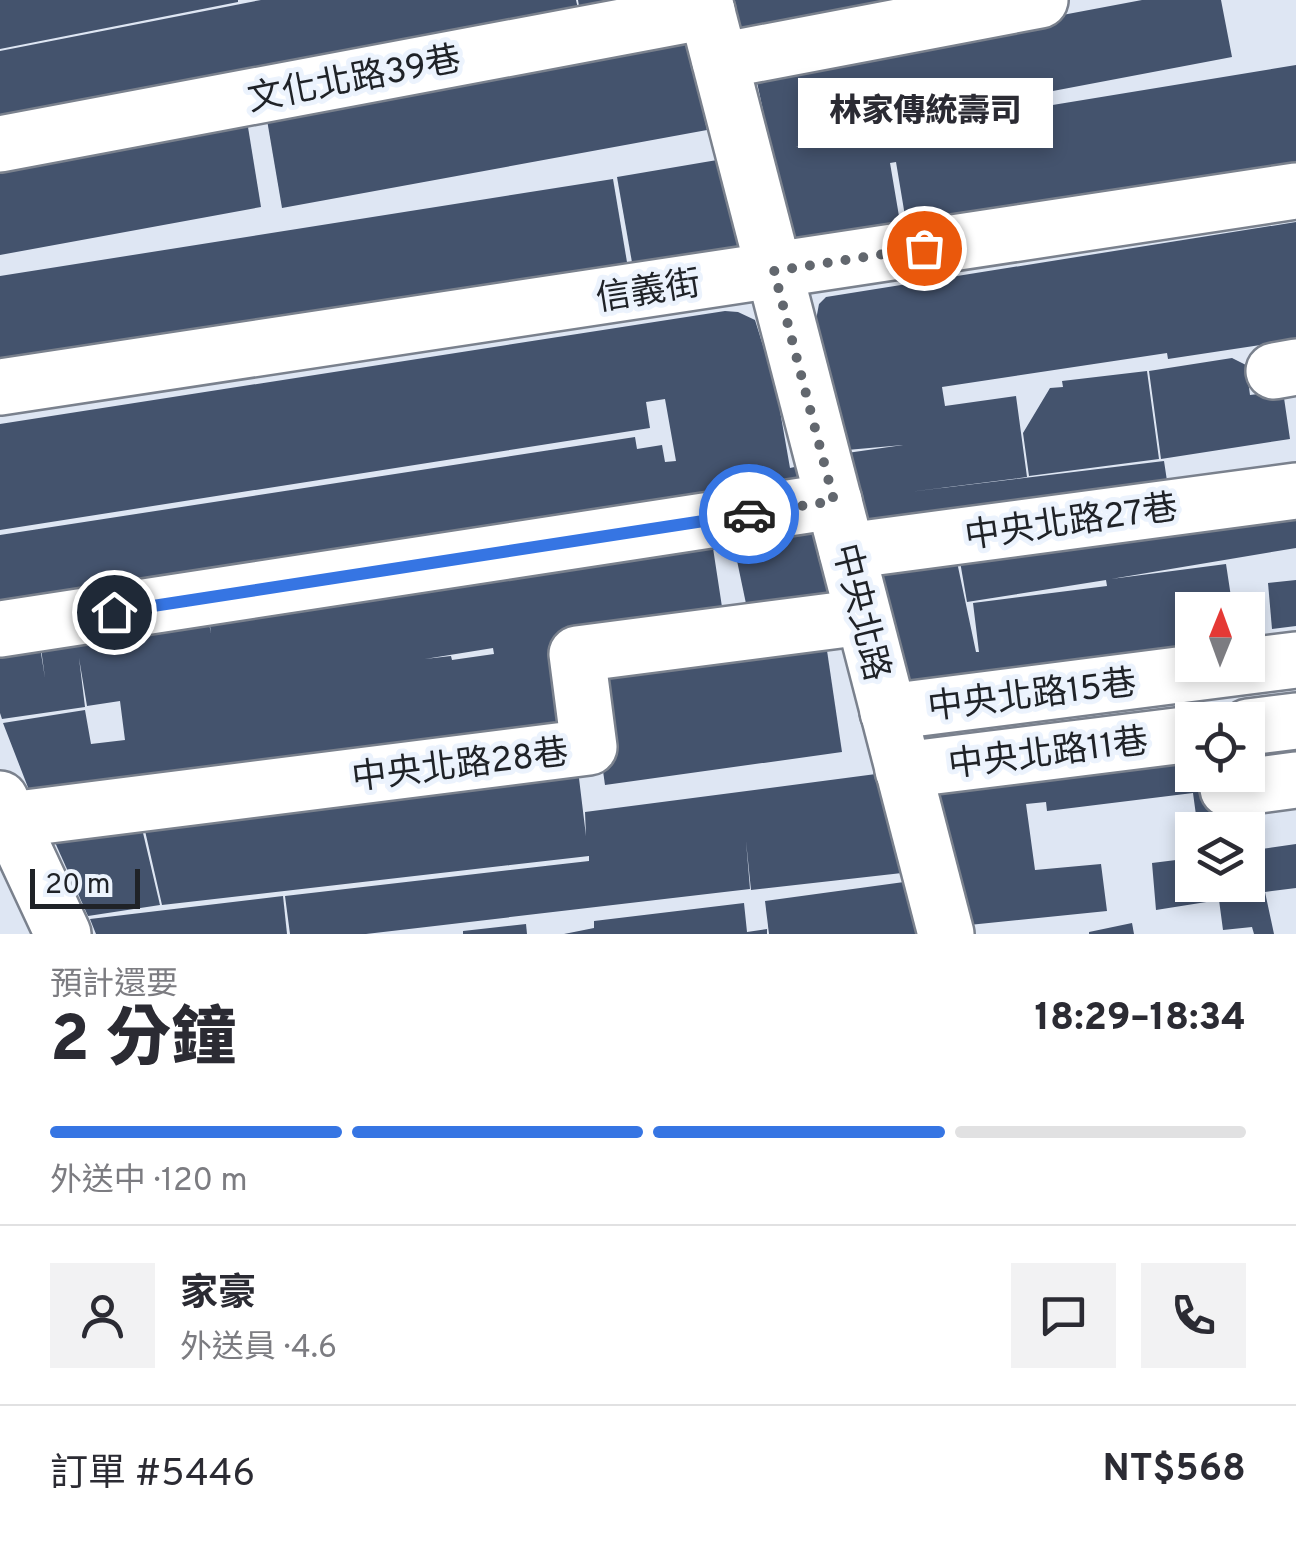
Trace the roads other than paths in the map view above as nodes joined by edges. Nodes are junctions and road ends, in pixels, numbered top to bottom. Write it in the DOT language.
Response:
graph roads {
  1 [pos="1040,0"];
  2 [pos="711,24"];
  3 [pos="0,144"];
  4 [pos="1296,191"];
  5 [pos="774,271"];
  6 [pos="0,387"];
  7 [pos="1296,490"];
  8 [pos="840,526"];
  9 [pos="864,616"];
  10 [pos="0,629"];
  11 [pos="1296,660"];
  12 [pos="888,712"];
  13 [pos="1296,721"];
  14 [pos="1265,725"];
  15 [pos="1175,736"];
  16 [pos="903,770"];
  17 [pos="1296,780"];
  18 [pos="1265,784"];
  19 [pos="5,810"];
  20 [pos="37,915"];
  21 [pos="946,934"];
  1 -- 2 [label="street, 文化北路39巷"];
  2 -- 3 [label="street, 文化北路39巷"];
  2 -- 5 [label="street, 中央北路"];
  4 -- 5 [label="street, 信義街"];
  5 -- 6 [label="street, 信義街"];
  5 -- 8 [label="street, 中央北路"];
  7 -- 8 [label="street, 中央北路27巷"];
  8 -- 9 [label="street, 中央北路"];
  8 -- 10 [label="street, 中央北路27巷"];
  9 -- 12 [label="street, 中央北路"];
  9 -- 19 [label="street, 中央北路28巷"];
  11 -- 12 [label="street, 中央北路15巷"];
  12 -- 16 [label="street, 中央北路"];
  13 -- 14 [label="street"];
  15 -- 16 [label="street, 中央北路11巷"];
  16 -- 21 [label="street, 中央北路"];
  17 -- 18 [label="street"];
  19 -- 20 [label="street"];
}
